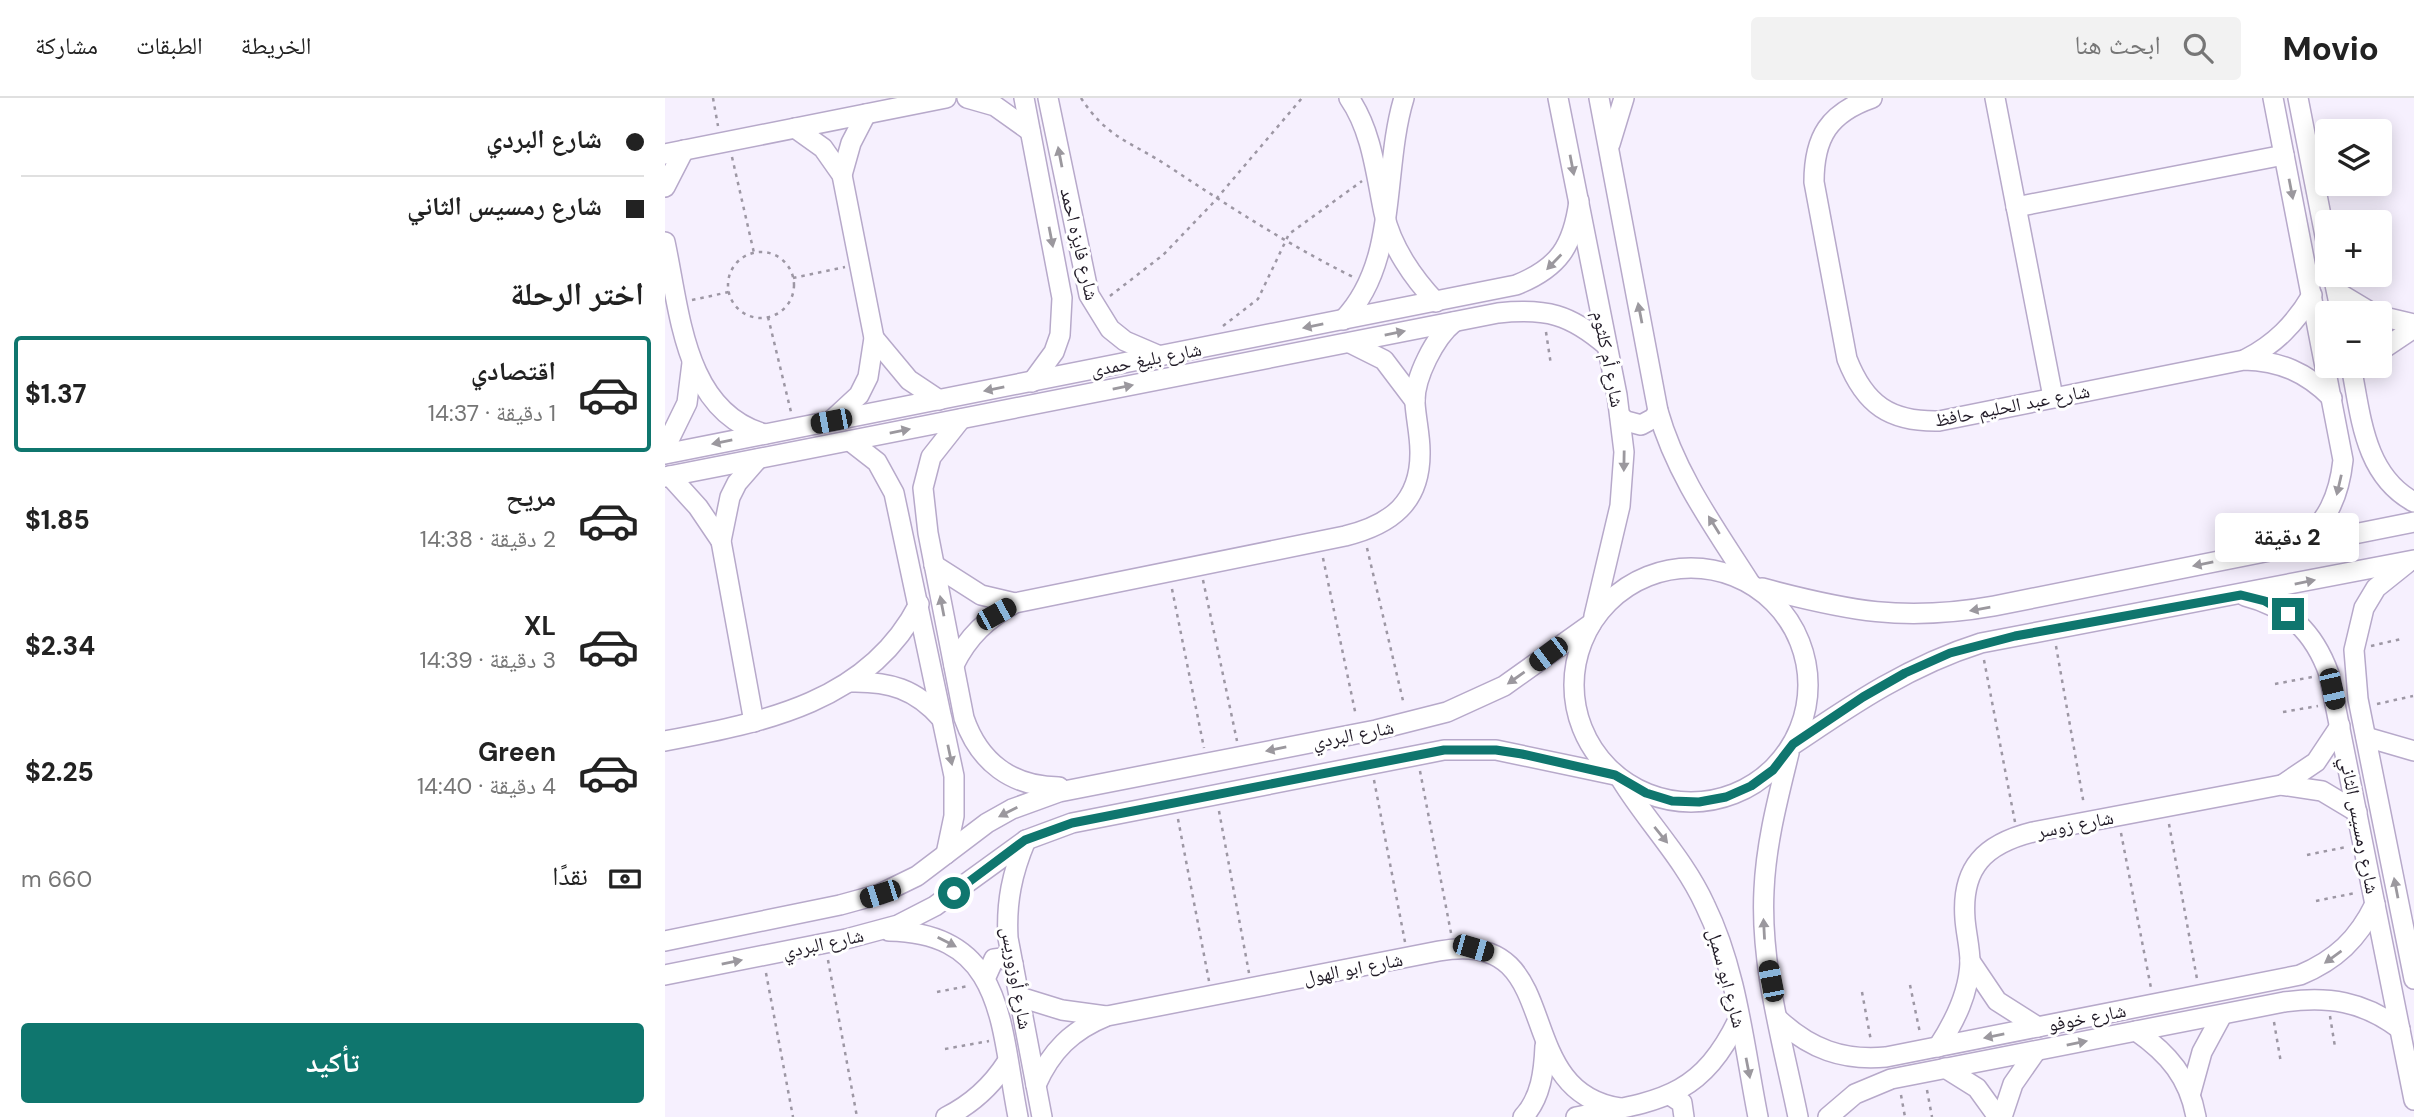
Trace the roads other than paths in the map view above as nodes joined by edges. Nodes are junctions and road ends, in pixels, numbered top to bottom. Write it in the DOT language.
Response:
graph roads {
  1 [pos="946,98"];
  2 [pos="967,98"];
  3 [pos="1024,98"];
  4 [pos="1067,98"];
  5 [pos="1349,98"];
  6 [pos="1404,98"];
  7 [pos="1559,98"];
  8 [pos="1599,98"];
  9 [pos="1624,98"];
  10 [pos="1872,98"];
  11 [pos="1996,98"];
  12 [pos="2273,98"];
  13 [pos="2298,98"];
  14 [pos="1050,107"];
  15 [pos="866,114"];
  16 [pos="795,128"];
  17 [pos="1030,131"];
  18 [pos="1609,148"];
  19 [pos="675,152"];
  20 [pos="2284,155"];
  21 [pos="842,175"];
  22 [pos="665,187"];
  23 [pos="1579,201"];
  24 [pos="2016,207"];
  25 [pos="2320,210"];
  26 [pos="1384,216"];
  27 [pos="665,242"];
  28 [pos="2339,287"];
  29 [pos="1492,291"];
  30 [pos="2312,295"];
  31 [pos="1062,298"];
  32 [pos="2357,301"];
  33 [pos="1092,302"];
  34 [pos="1436,302"];
  35 [pos="1498,313"];
  36 [pos="1343,320"];
  37 [pos="2392,320"];
  38 [pos="1455,321"];
  39 [pos="2414,326"];
  40 [pos="874,338"];
  41 [pos="1212,339"];
  42 [pos="1349,342"];
  43 [pos="2392,342"];
  44 [pos="1607,346"];
  45 [pos="1161,356"];
  46 [pos="2244,360"];
  47 [pos="692,363"];
  48 [pos="1213,369"];
  49 [pos="2354,378"];
  50 [pos="1032,382"];
  51 [pos="2053,397"];
  52 [pos="2332,398"];
  53 [pos="939,400"];
  54 [pos="1415,401"];
  55 [pos="1658,411"];
  56 [pos="1620,416"];
  57 [pos="961,419"];
  58 [pos="831,421"];
  59 [pos="795,428"];
  60 [pos="2364,432"];
  61 [pos="766,434"];
  62 [pos="2339,436"];
  63 [pos="850,441"];
  64 [pos="665,451"];
  65 [pos="796,451"];
  66 [pos="758,459"];
  67 [pos="667,477"];
  68 [pos="2414,502"];
  69 [pos="2414,522"];
  70 [pos="928,533"];
  71 [pos="906,537"];
  72 [pos="721,541"];
  73 [pos="2300,545"];
  74 [pos="2413,561"];
  75 [pos="934,565"];
  76 [pos="1752,585"];
  77 [pos="2241,595"];
  78 [pos="1015,603"];
  79 [pos="919,604"];
  80 [pos="1592,622"];
  81 [pos="954,665"];
  82 [pos="850,682"];
  83 [pos="2359,703"];
  84 [pos="2336,704"];
  85 [pos="942,718"];
  86 [pos="964,718"];
  87 [pos="754,722"];
  88 [pos="2340,726"];
  89 [pos="2366,737"];
  90 [pos="665,741"];
  91 [pos="1792,747"];
  92 [pos="2414,751"];
  93 [pos="1200,764"];
  94 [pos="1619,777"];
  95 [pos="2281,785"];
  96 [pos="1081,787"];
  97 [pos="1207,795"];
  98 [pos="2357,811"];
  99 [pos="1025,840"];
  100 [pos="946,854"];
  101 [pos="2374,897"];
  102 [pos="793,915"];
  103 [pos="880,930"];
  104 [pos="668,939"];
  105 [pos="2411,942"];
  106 [pos="799,948"];
  107 [pos="1970,961"];
  108 [pos="1013,964"];
  109 [pos="688,971"];
  110 [pos="665,975"];
  111 [pos="2279,979"];
  112 [pos="2414,979"];
  113 [pos="987,980"];
  114 [pos="665,991"];
  115 [pos="1020,997"];
  116 [pos="2277,1004"];
  117 [pos="2222,1014"];
  118 [pos="1107,1016"];
  119 [pos="1739,1018"];
  120 [pos="1778,1019"];
  121 [pos="2038,1027"];
  122 [pos="2400,1029"];
  123 [pos="2137,1031"];
  124 [pos="1545,1045"];
  125 [pos="1931,1048"];
  126 [pos="2036,1051"];
  127 [pos="1880,1057"];
  128 [pos="1007,1062"];
  129 [pos="1945,1068"];
  130 [pos="1894,1078"];
  131 [pos="1037,1085"];
  132 [pos="2192,1092"];
  133 [pos="1669,1095"];
  134 [pos="2414,1100"];
  135 [pos="1620,1108"];
  136 [pos="946,1117"];
  137 [pos="1018,1117"];
  138 [pos="1042,1117"];
  139 [pos="1523,1117"];
  140 [pos="1576,1117"];
  141 [pos="1684,1117"];
  142 [pos="1758,1117"];
  143 [pos="1798,1117"];
  144 [pos="1828,1117"];
  145 [pos="2000,1117"];
  146 [pos="2196,1117"];
  1 -- 15 [label="street"];
  2 -- 17 [label="street"];
  3 -- 17 [label="street, شارع فايزه احمد"];
  4 -- 14 [label="street"];
  5 -- 26 [label="street"];
  6 -- 26 [label="street"];
  7 -- 23 [label="street, شارع أم كلثوم, one-way"];
  8 -- 18 [label="street, شارع أم كلثوم"];
  9 -- 18 [label="street"];
  10 -- 51 [label="street, شارع عبد الحليم حافظ"];
  11 -- 24 [label="street"];
  12 -- 20 [label="street"];
  13 -- 25 [label="street"];
  33 -- 14 [label="street, شارع فايزه احمد, one-way"];
  15 -- 16 [label="street"];
  15 -- 21 [label="street"];
  16 -- 19 [label="street"];
  16 -- 21 [label="street"];
  17 -- 31 [label="street, شارع فايزه احمد, one-way"];
  55 -- 18 [label="street, شارع أم كلثوم, one-way"];
  19 -- 22 [label="street"];
  20 -- 24 [label="street"];
  20 -- 30 [label="street, one-way"];
  21 -- 40 [label="street"];
  23 -- 29 [label="street, شارع بليغ حمدى, one-way"];
  23 -- 44 [label="street, شارع أم كلثوم"];
  24 -- 51 [label="street"];
  26 -- 34 [label="street"];
  26 -- 36 [label="street"];
  27 -- 47 [label="street"];
  28 -- 32 [label="street"];
  29 -- 34 [label="street, شارع بليغ حمدى"];
  29 -- 35 [label="street"];
  30 -- 46 [label="street, شارع عبد الحليم حافظ"];
  30 -- 52 [label="street"];
  31 -- 33 [label="street"];
  31 -- 50 [label="street, شارع فايزه احمد"];
  33 -- 45 [label="street, شارع فايزه احمد"];
  34 -- 36 [label="street, شارع بليغ حمدى"];
  35 -- 38 [label="street, شارع بليغ حمدى"];
  35 -- 44 [label="street, شارع بليغ حمدى"];
  36 -- 41 [label="street, شارع بليغ حمدى, one-way"];
  37 -- 39 [label="street"];
  42 -- 38 [label="street, شارع بليغ حمدى, one-way"];
  38 -- 54 [label="street"];
  39 -- 43 [label="street"];
  40 -- 53 [label="street"];
  40 -- 58 [label="street"];
  41 -- 45 [label="street, شارع بليغ حمدى"];
  41 -- 48 [label="street"];
  42 -- 48 [label="street, شارع بليغ حمدى"];
  42 -- 54 [label="street"];
  44 -- 56 [label="street, شارع أم كلثوم"];
  45 -- 50 [label="street, شارع بليغ حمدى"];
  46 -- 51 [label="street, شارع عبد الحليم حافظ"];
  46 -- 52 [label="street, شارع عبد الحليم حافظ"];
  47 -- 61 [label="street"];
  47 -- 64 [label="street"];
  57 -- 48 [label="street, شارع بليغ حمدى, one-way"];
  49 -- 60 [label="street"];
  50 -- 53 [label="street, شارع بليغ حمدى, one-way"];
  52 -- 62 [label="street"];
  53 -- 58 [label="street, شارع بليغ حمدى"];
  54 -- 78 [label="street"];
  55 -- 56 [label="street"];
  76 -- 55 [label="street, شارع أم كلثوم, one-way"];
  56 -- 80 [label="street, شارع أم كلثوم, one-way"];
  63 -- 57 [label="street, شارع بليغ حمدى, one-way"];
  57 -- 70 [label="street"];
  58 -- 59 [label="street, شارع بليغ حمدى"];
  59 -- 61 [label="street, شارع بليغ حمدى"];
  59 -- 65 [label="street"];
  60 -- 62 [label="street"];
  60 -- 68 [label="street"];
  61 -- 64 [label="street, شارع بليغ حمدى, one-way"];
  62 -- 73 [label="street, one-way"];
  63 -- 65 [label="street, شارع بليغ حمدى"];
  63 -- 71 [label="street"];
  65 -- 66 [label="street, شارع بليغ حمدى"];
  66 -- 67 [label="street, شارع بليغ حمدى"];
  66 -- 72 [label="street"];
  67 -- 72 [label="street"];
  69 -- 73 [label="street"];
  70 -- 71 [label="street"];
  70 -- 75 [label="street"];
  71 -- 79 [label="street"];
  72 -- 87 [label="street"];
  73 -- 76 [label="street, one-way"];
  77 -- 74 [label="street, one-way"];
  74 -- 83 [label="street, شارع رمسيس الثاني"];
  75 -- 78 [label="street"];
  81 -- 75 [label="street, one-way"];
  76 -- 80 [label="street"];
  76 -- 91 [label="street"];
  77 -- 84 [label="street, شارع رمسيس الثاني"];
  77 -- 91 [label="street"];
  78 -- 81 [label="street"];
  79 -- 82 [label="street"];
  79 -- 85 [label="street"];
  80 -- 93 [label="street, شارع البردي, one-way"];
  80 -- 94 [label="street"];
  81 -- 86 [label="street"];
  82 -- 85 [label="street"];
  82 -- 87 [label="street"];
  83 -- 84 [label="street"];
  83 -- 89 [label="street, شارع رمسيس الثاني"];
  84 -- 88 [label="street, شارع رمسيس الثاني"];
  85 -- 86 [label="street"];
  85 -- 100 [label="street, one-way"];
  86 -- 96 [label="street"];
  87 -- 90 [label="street"];
  88 -- 95 [label="street, شارع زوسر"];
  88 -- 98 [label="street, شارع رمسيس الثاني"];
  89 -- 92 [label="street"];
  105 -- 89 [label="street, شارع رمسيس الثاني, one-way"];
  91 -- 94 [label="street"];
  120 -- 91 [label="street, شارع ابو سمبل, one-way"];
  93 -- 96 [label="street, شارع البردي"];
  93 -- 97 [label="street"];
  94 -- 97 [label="street, شارع البردي"];
  94 -- 119 [label="street, شارع ابو سمبل, one-way"];
  95 -- 98 [label="street, شارع زوسر"];
  95 -- 107 [label="street, شارع زوسر"];
  96 -- 100 [label="street, شارع البردي, one-way"];
  97 -- 99 [label="street, شارع البردي"];
  98 -- 101 [label="street, شارع رمسيس الثاني"];
  99 -- 103 [label="street, شارع البردي"];
  99 -- 108 [label="street, شارع أوزوريس"];
  100 -- 102 [label="street, شارع البردي"];
  101 -- 111 [label="street, شارع خوفو, one-way"];
  101 -- 122 [label="street, شارع رمسيس الثاني"];
  102 -- 104 [label="street, شارع البردي"];
  102 -- 106 [label="street"];
  103 -- 106 [label="street, شارع البردي"];
  103 -- 113 [label="street, شارع أوزوريس, one-way"];
  105 -- 112 [label="street, شارع رمسيس الثاني"];
  109 -- 106 [label="street, شارع البردي, one-way"];
  107 -- 121 [label="street, شارع زوسر"];
  107 -- 125 [label="street, شارع زوسر"];
  108 -- 113 [label="street"];
  108 -- 115 [label="street, شارع أوزوريس"];
  109 -- 110 [label="street, شارع البردي"];
  109 -- 114 [label="street"];
  111 -- 116 [label="street"];
  111 -- 121 [label="street, شارع خوفو"];
  113 -- 128 [label="street, شارع أوزوريس"];
  115 -- 118 [label="street, شارع ابو الهول"];
  115 -- 131 [label="street, شارع أوزوريس"];
  116 -- 117 [label="street, شارع خوفو"];
  116 -- 122 [label="street, شارع خوفو"];
  117 -- 123 [label="street, شارع خوفو"];
  117 -- 132 [label="street"];
  118 -- 124 [label="street, شارع ابو الهول"];
  118 -- 131 [label="street, شارع ابو الهول"];
  119 -- 133 [label="street"];
  119 -- 142 [label="street, شارع ابو سمبل, one-way"];
  120 -- 127 [label="street, شارع خوفو"];
  120 -- 143 [label="street, شارع ابو سمبل"];
  121 -- 125 [label="street, شارع خوفو, one-way"];
  122 -- 134 [label="street, شارع رمسيس الثاني"];
  126 -- 123 [label="street, شارع خوفو, one-way"];
  123 -- 132 [label="street"];
  124 -- 135 [label="street, شارع ابو الهول"];
  124 -- 139 [label="street, شارع ابو الهول"];
  125 -- 127 [label="street, شارع خوفو"];
  126 -- 129 [label="street, شارع خوفو"];
  126 -- 145 [label="street"];
  127 -- 130 [label="street"];
  128 -- 136 [label="street"];
  128 -- 137 [label="street, شارع أوزوريس"];
  129 -- 130 [label="street, شارع خوفو"];
  129 -- 145 [label="street"];
  130 -- 144 [label="street, شارع خوفو"];
  131 -- 138 [label="street, شارع أوزوريس"];
  132 -- 146 [label="street"];
  133 -- 135 [label="street"];
  133 -- 141 [label="street"];
  135 -- 140 [label="street"];
}
